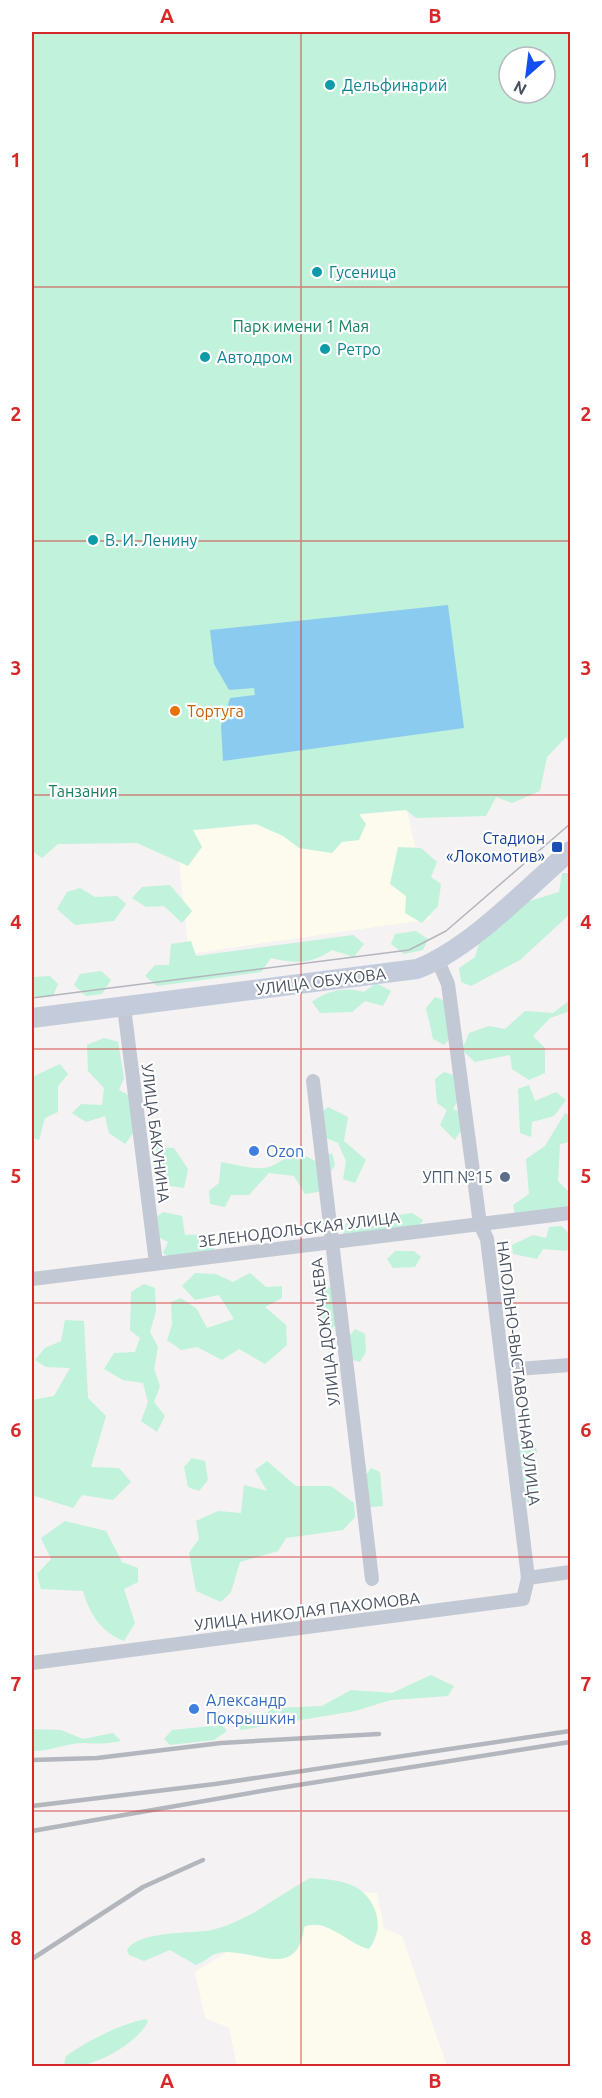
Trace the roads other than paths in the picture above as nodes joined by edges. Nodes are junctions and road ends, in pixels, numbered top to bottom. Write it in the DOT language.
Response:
graph roads {
  1 [pos="570,851"];
  2 [pos="438,961"];
  3 [pos="124,1007"];
  4 [pos="32,1018"];
  5 [pos="313,1081"];
  6 [pos="570,1213"];
  7 [pos="480,1224"];
  8 [pos="331,1240"];
  9 [pos="156,1263"];
  10 [pos="32,1279"];
  11 [pos="570,1365"];
  12 [pos="504,1371"];
  13 [pos="570,1572"];
  14 [pos="528,1578"];
  15 [pos="372,1579"];
  16 [pos="32,1663"];
  1 -- 2 [label="street, УЛИЦА ОБУХОВА"];
  2 -- 3 [label="street, УЛИЦА ОБУХОВА"];
  2 -- 7 [label="street, НАПОЛЬНО-ВЫСТАВОЧНАЯ УЛИЦА"];
  3 -- 4 [label="street, УЛИЦА ОБУХОВА"];
  3 -- 9 [label="street, УЛИЦА БАКУНИНА"];
  5 -- 8 [label="street, УЛИЦА ДОКУЧАЕВА"];
  6 -- 7 [label="street, ЗЕЛЕНОДОЛЬСКАЯ УЛИЦА"];
  7 -- 8 [label="street, ЗЕЛЕНОДОЛЬСКАЯ УЛИЦА"];
  7 -- 12 [label="street, НАПОЛЬНО-ВЫСТАВОЧНАЯ УЛИЦА"];
  8 -- 9 [label="street, ЗЕЛЕНОДОЛЬСКАЯ УЛИЦА"];
  8 -- 15 [label="street, УЛИЦА ДОКУЧАЕВА"];
  9 -- 10 [label="street, ЗЕЛЕНОДОЛЬСКАЯ УЛИЦА"];
  11 -- 12 [label="street"];
  12 -- 14 [label="street, НАПОЛЬНО-ВЫСТАВОЧНАЯ УЛИЦА"];
  13 -- 14 [label="street"];
  14 -- 16 [label="street, УЛИЦА НИКОЛАЯ ПАХОМОВА"];
}
